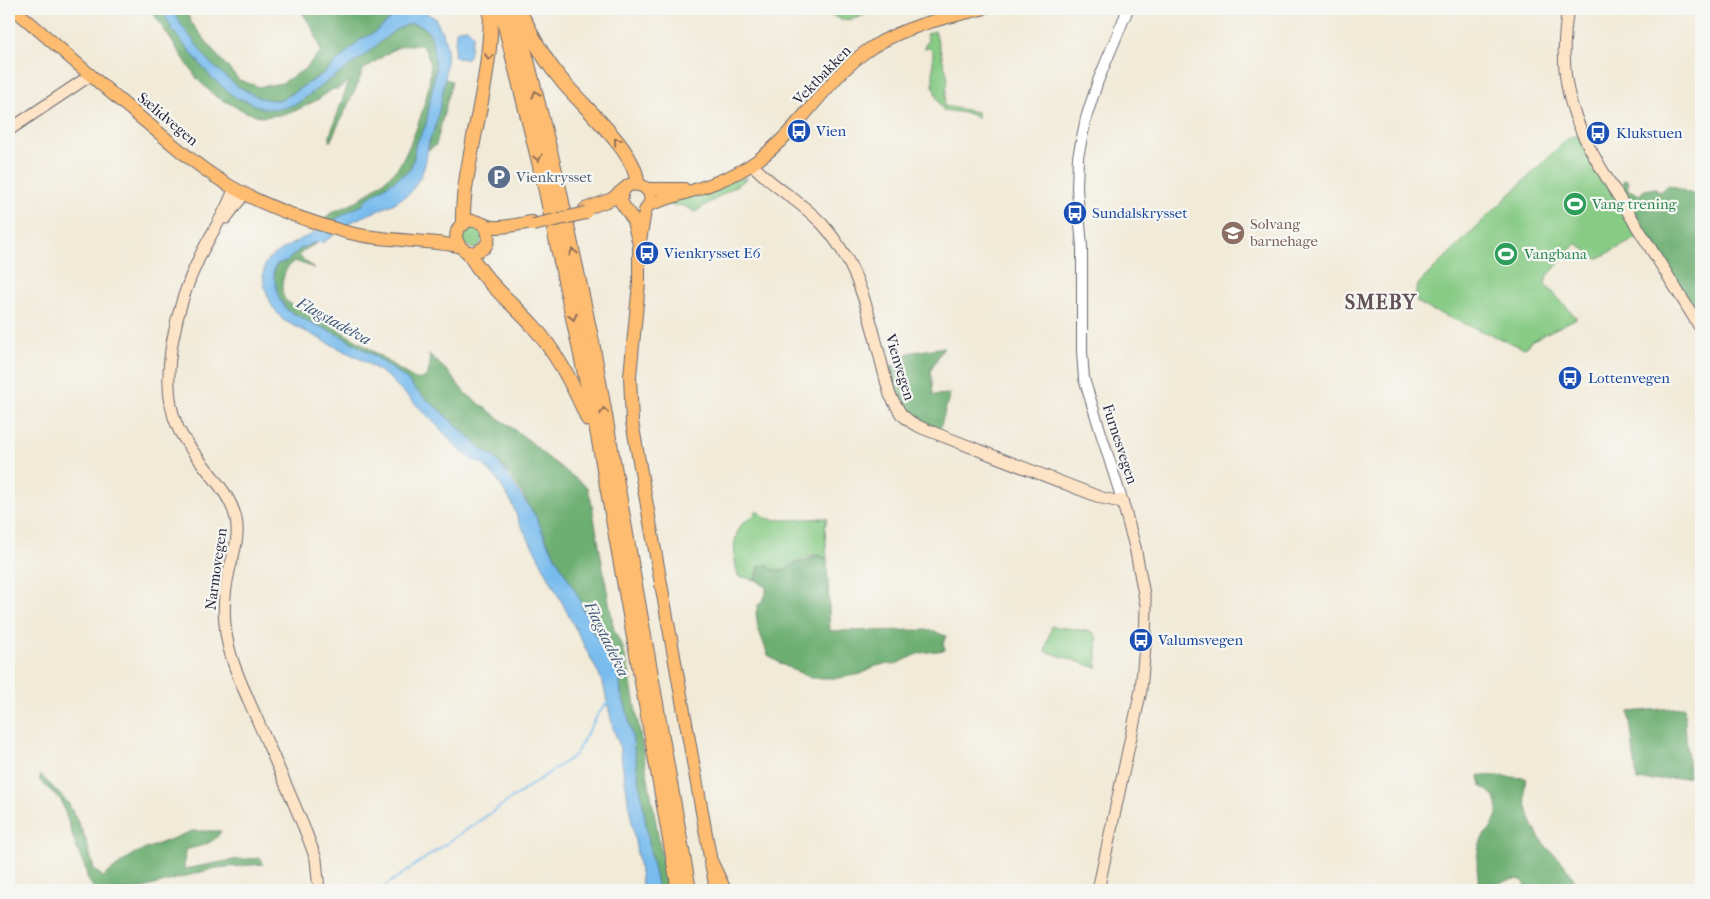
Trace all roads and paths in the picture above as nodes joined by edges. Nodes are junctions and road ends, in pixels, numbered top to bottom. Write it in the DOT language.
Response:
graph roads {
  1 [pos="14,9"];
  2 [pos="490,9"];
  3 [pos="501,9"];
  4 [pos="515,9"];
  5 [pos="982,9"];
  6 [pos="1128,9"];
  7 [pos="1568,9"];
  8 [pos="87,72"];
  9 [pos="9,130"];
  10 [pos="752,164"];
  11 [pos="642,186"];
  12 [pos="698,188"];
  13 [pos="239,191"];
  14 [pos="623,191"];
  15 [pos="648,208"];
  16 [pos="585,211"];
  17 [pos="626,211"];
  18 [pos="532,223"];
  19 [pos="484,225"];
  20 [pos="460,227"];
  21 [pos="427,241"];
  22 [pos="488,241"];
  23 [pos="639,244"];
  24 [pos="464,249"];
  25 [pos="1701,329"];
  26 [pos="598,435"];
  27 [pos="1122,500"];
  28 [pos="711,863"];
  29 [pos="320,890"];
  30 [pos="679,890"];
  31 [pos="689,890"];
  32 [pos="716,890"];
  33 [pos="724,890"];
  34 [pos="1098,890"];
  1 -- 8 [label="main road, Sælidvegen"];
  2 -- 20 [label="highway, one-way"];
  3 -- 26 [label="highway, one-way"];
  11 -- 4 [label="highway, one-way"];
  31 -- 4 [label="highway, one-way"];
  5 -- 10 [label="main road, Vektbakken"];
  6 -- 27 [label="street, Furnesvegen"];
  7 -- 25 [label="main road"];
  8 -- 9 [label="main road"];
  8 -- 13 [label="main road, Sælidvegen"];
  10 -- 12 [label="main road, Vektbakken"];
  10 -- 27 [label="main road, Vienvegen"];
  11 -- 12 [label="main road, Vektbakken"];
  11 -- 14 [label="main road"];
  11 -- 15 [label="main road"];
  12 -- 15 [label="main road, Vektbakken"];
  13 -- 21 [label="main road, Sælidvegen"];
  13 -- 29 [label="main road, Narmovegen"];
  14 -- 16 [label="main road"];
  14 -- 17 [label="main road"];
  15 -- 17 [label="main road"];
  15 -- 23 [label="main road"];
  16 -- 17 [label="main road"];
  16 -- 18 [label="main road, bridge"];
  17 -- 23 [label="main road"];
  18 -- 19 [label="main road"];
  18 -- 22 [label="main road"];
  19 -- 20 [label="main road"];
  19 -- 22 [label="main road"];
  20 -- 21 [label="main road"];
  20 -- 24 [label="main road"];
  21 -- 24 [label="main road"];
  22 -- 24 [label="main road"];
  23 -- 28 [label="main road"];
  24 -- 26 [label="highway"];
  26 -- 30 [label="highway"];
  27 -- 34 [label="main road, Furnesvegen"];
  28 -- 32 [label="main road"];
  28 -- 33 [label="highway"];
}
